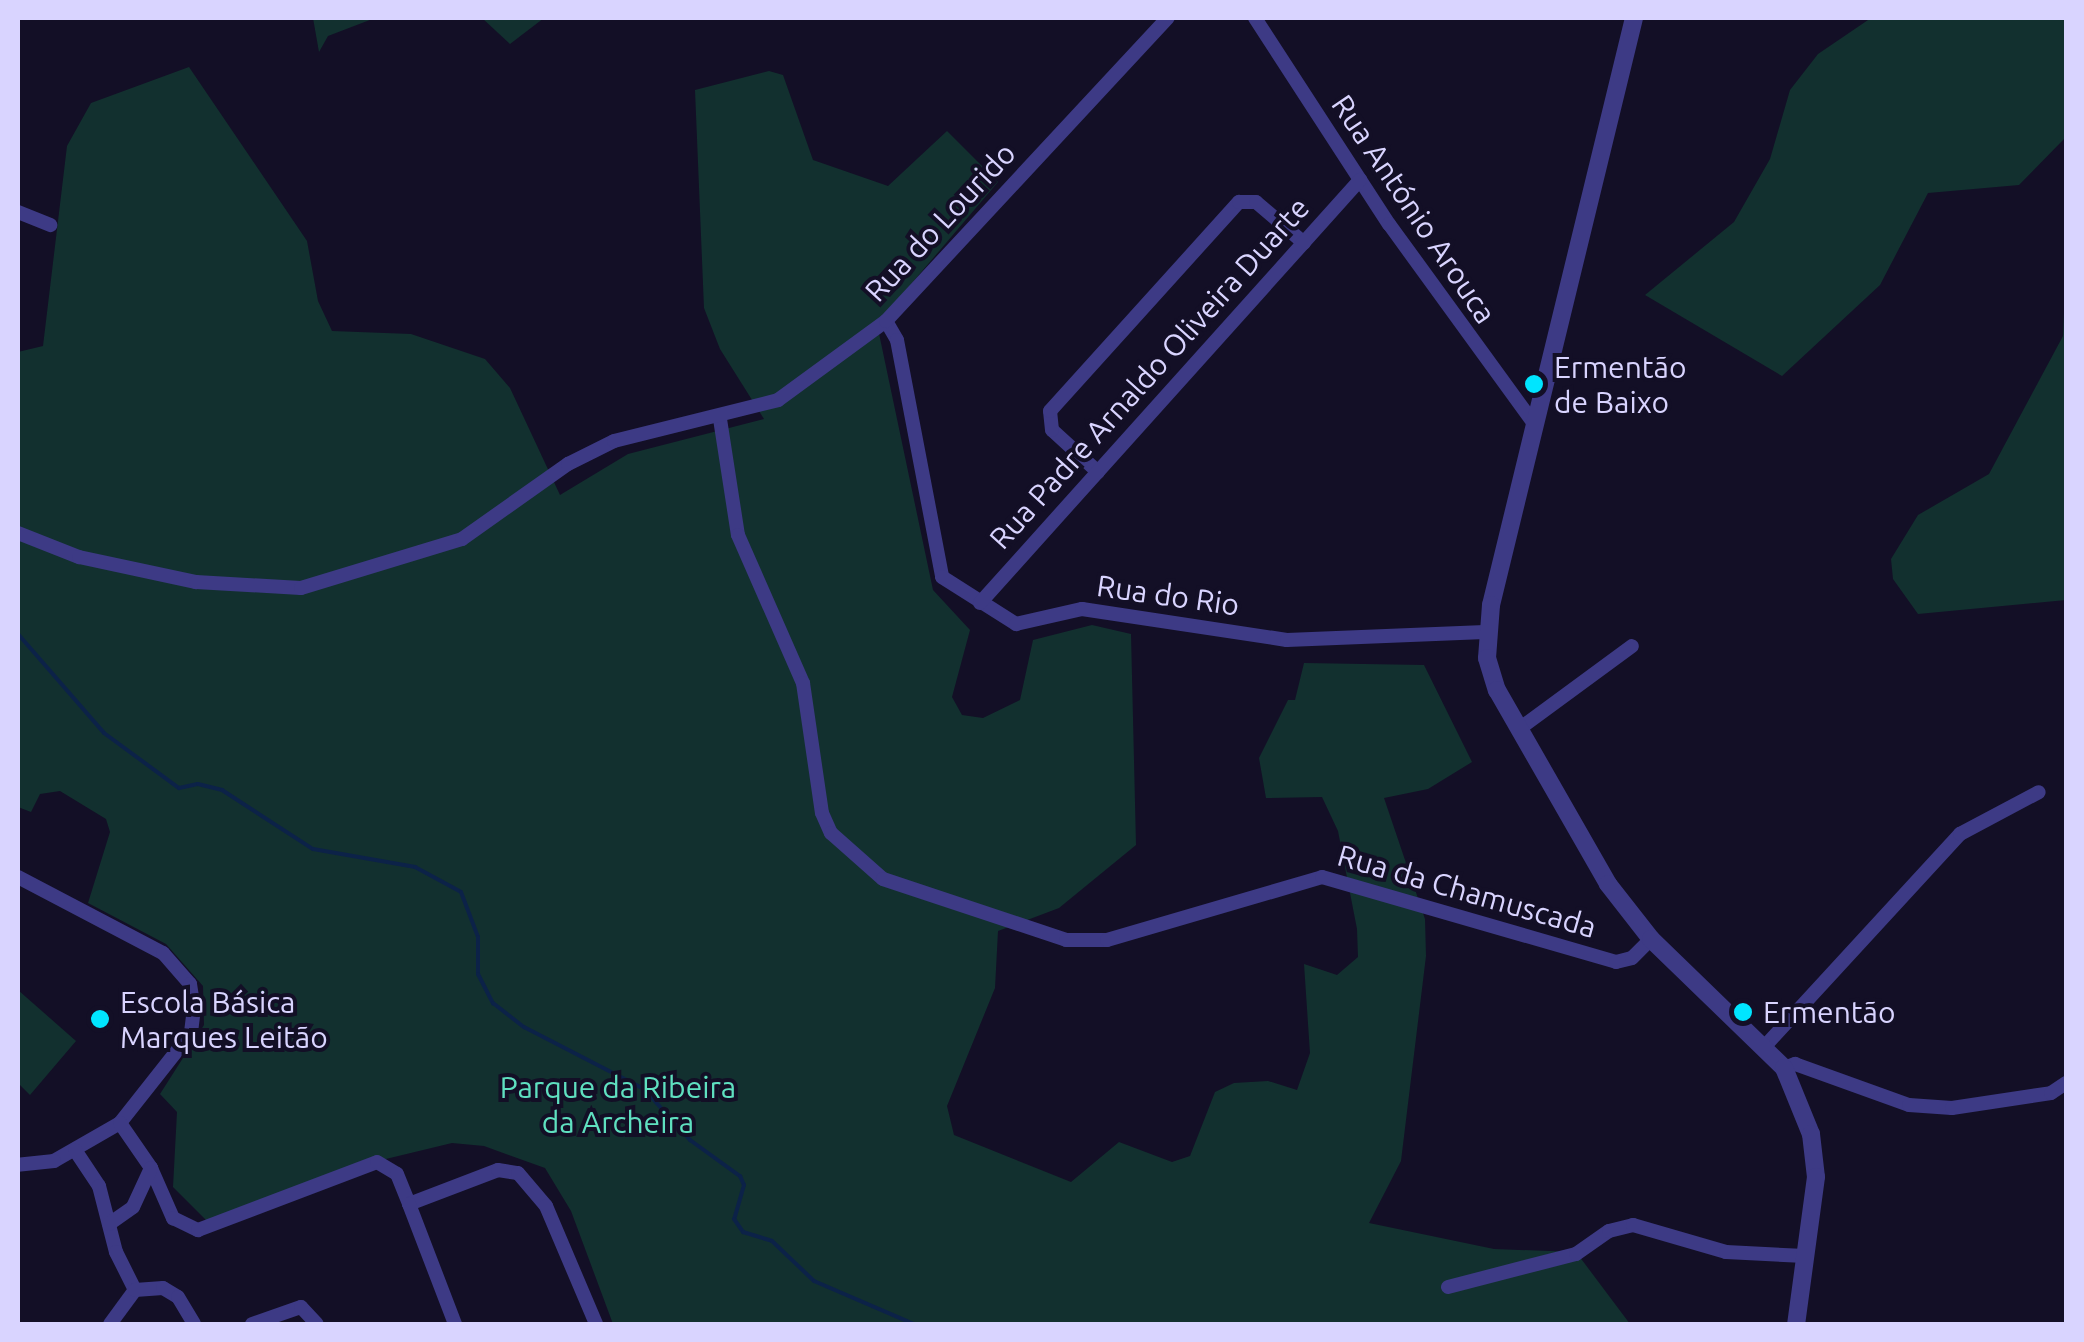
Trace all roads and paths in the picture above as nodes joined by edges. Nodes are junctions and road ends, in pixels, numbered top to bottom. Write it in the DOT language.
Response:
graph roads {
  1 [pos="1168,18"];
  2 [pos="1254,18"];
  3 [pos="1634,18"];
  4 [pos="1360,180"];
  5 [pos="18,212"];
  6 [pos="51,225"];
  7 [pos="1304,244"];
  8 [pos="886,320"];
  9 [pos="720,418"];
  10 [pos="1535,425"];
  11 [pos="1098,472"];
  12 [pos="18,533"];
  13 [pos="980,603"];
  14 [pos="1485,632"];
  15 [pos="1632,646"];
  16 [pos="1519,729"];
  17 [pos="2038,792"];
  18 [pos="18,877"];
  19 [pos="1651,938"];
  20 [pos="1766,1045"];
  21 [pos="1784,1068"];
  22 [pos="2066,1083"];
  23 [pos="120,1123"];
  24 [pos="75,1150"];
  25 [pos="21,1168"];
  26 [pos="151,1168"];
  27 [pos="409,1204"];
  28 [pos="109,1224"];
  29 [pos="1805,1256"];
  30 [pos="1448,1286"];
  31 [pos="135,1290"];
  32 [pos="449,1323"];
  33 [pos="110,1324"];
  34 [pos="194,1324"];
  35 [pos="252,1324"];
  36 [pos="318,1324"];
  37 [pos="596,1324"];
  38 [pos="1796,1324"];
  1 -- 8 [label="street, Rua do Lourido"];
  2 -- 4 [label="street, Rua António Arouca"];
  3 -- 10 [label="street"];
  4 -- 7 [label="street, Rua Padre Arnaldo Oliveira Duarte"];
  4 -- 10 [label="street, Rua António Arouca"];
  5 -- 6 [label="street"];
  7 -- 11 [label="street, Rua Padre Arnaldo Oliveira Duarte"];
  7 -- 11 [label="street"];
  8 -- 9 [label="street, Rua do Lourido"];
  8 -- 13 [label="street, Rua do Rio"];
  9 -- 12 [label="street, Rua do Lourido"];
  9 -- 19 [label="street, Rua da Chamuscada"];
  10 -- 14 [label="street"];
  11 -- 13 [label="street, Rua Padre Arnaldo Oliveira Duarte"];
  13 -- 14 [label="street, Rua do Rio"];
  14 -- 16 [label="street"];
  15 -- 16 [label="street"];
  16 -- 19 [label="street"];
  17 -- 20 [label="street"];
  18 -- 23 [label="street"];
  19 -- 20 [label="street"];
  20 -- 21 [label="street"];
  21 -- 22 [label="street"];
  21 -- 29 [label="street"];
  23 -- 24 [label="street"];
  23 -- 26 [label="street"];
  24 -- 25 [label="street"];
  24 -- 28 [label="street"];
  26 -- 27 [label="street"];
  26 -- 28 [label="street"];
  27 -- 32 [label="street"];
  27 -- 37 [label="street"];
  28 -- 31 [label="street"];
  29 -- 30 [label="street"];
  29 -- 38 [label="street"];
  31 -- 33 [label="street"];
  31 -- 34 [label="street"];
  35 -- 36 [label="street"];
}
